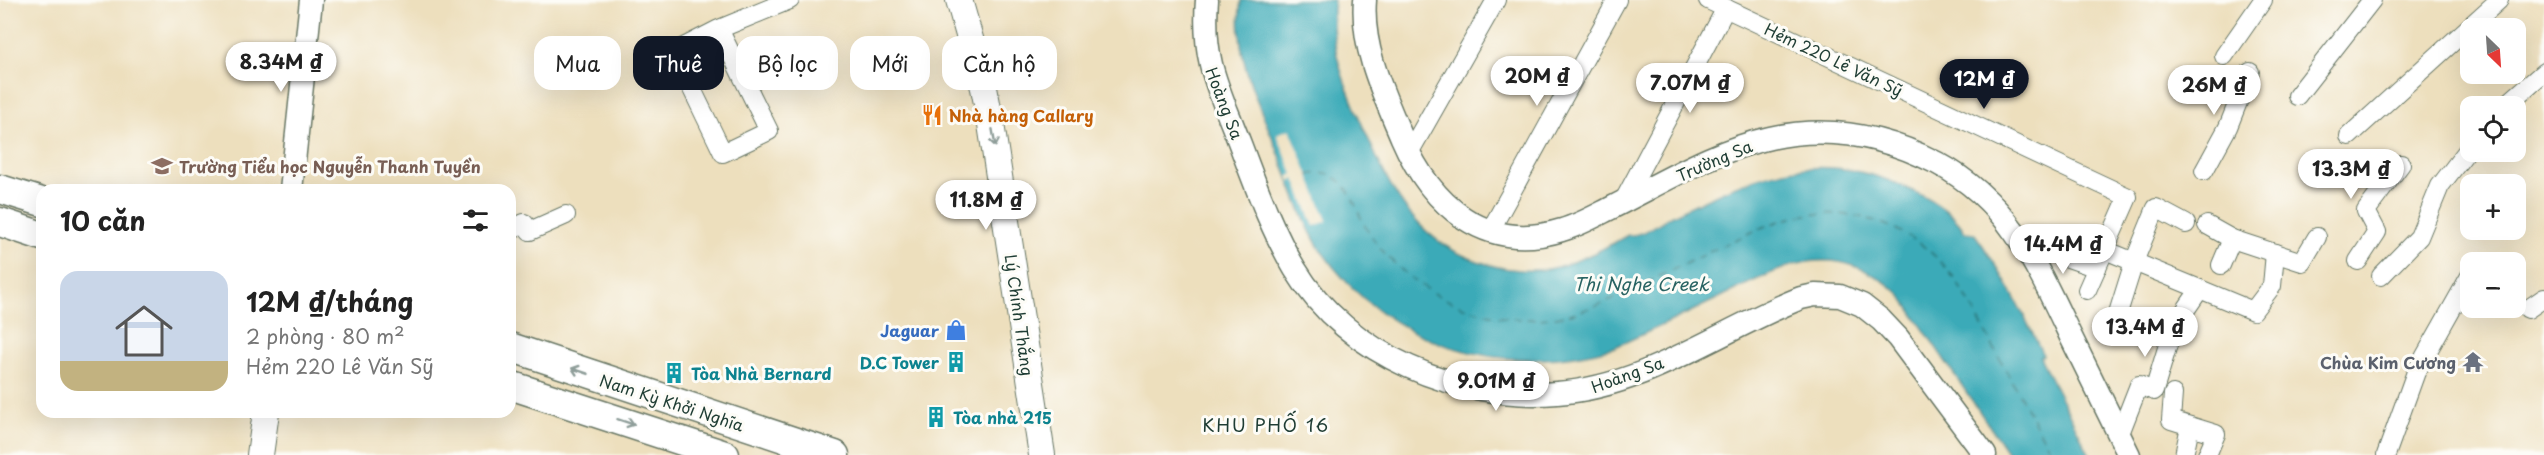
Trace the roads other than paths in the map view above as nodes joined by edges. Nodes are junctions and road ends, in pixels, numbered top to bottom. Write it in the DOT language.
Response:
graph roads {
  1 [pos="311,0"];
  2 [pos="790,0"];
  3 [pos="960,0"];
  4 [pos="1207,0"];
  5 [pos="1365,0"];
  6 [pos="1496,0"];
  7 [pos="1617,0"];
  8 [pos="1708,0"];
  9 [pos="2263,0"];
  10 [pos="2372,0"];
  11 [pos="2499,0"];
  12 [pos="1726,8"];
  13 [pos="719,29"];
  14 [pos="2224,56"];
  15 [pos="2250,72"];
  16 [pos="2544,72"];
  17 [pos="2297,96"];
  18 [pos="2516,96"];
  19 [pos="2349,136"];
  20 [pos="1409,153"];
  21 [pos="2460,160"];
  22 [pos="2401,164"];
  23 [pos="2204,171"];
  24 [pos="292,184"];
  25 [pos="0,189"];
  26 [pos="36,200"];
  27 [pos="1623,202"];
  28 [pos="566,215"];
  29 [pos="0,222"];
  30 [pos="2186,224"];
  31 [pos="2207,225"];
  32 [pos="516,227"];
  33 [pos="1490,231"];
  34 [pos="36,234"];
  35 [pos="2317,237"];
  36 [pos="2232,239"];
  37 [pos="2072,243"];
  38 [pos="2276,253"];
  39 [pos="2030,255"];
  40 [pos="2101,257"];
  41 [pos="2358,261"];
  42 [pos="2134,262"];
  43 [pos="2221,265"];
  44 [pos="2381,276"];
  45 [pos="2200,289"];
  46 [pos="2087,290"];
  47 [pos="2460,294"];
  48 [pos="2544,298"];
  49 [pos="2528,309"];
  50 [pos="2118,313"];
  51 [pos="516,349"];
  52 [pos="516,387"];
  53 [pos="2173,394"];
  54 [pos="265,418"];
  55 [pos="2190,426"];
  56 [pos="2124,445"];
  57 [pos="260,455"];
  58 [pos="725,455"];
  59 [pos="835,455"];
  60 [pos="1042,455"];
  61 [pos="1985,455"];
  62 [pos="2184,455"];
  63 [pos="2207,455"];
  64 [pos="2386,455"];
  1 -- 24 [label="street"];
  2 -- 13 [label="street"];
  3 -- 60 [label="main road, Lý Chính Thắng, one-way"];
  4 -- 61 [label="street, Hoàng Sa"];
  5 -- 20 [label="street, Trường Sa"];
  6 -- 20 [label="street"];
  7 -- 33 [label="street"];
  8 -- 12 [label="street, Hẻm 220 Lê Văn Sỹ"];
  9 -- 14 [label="street"];
  10 -- 17 [label="street"];
  11 -- 19 [label="street"];
  12 -- 27 [label="street"];
  12 -- 40 [label="street, Hẻm 220 Lê Văn Sỹ"];
  13 -- 13 [label="street"];
  15 -- 23 [label="street"];
  16 -- 18 [label="street"];
  20 -- 33 [label="street, Trường Sa"];
  21 -- 44 [label="street"];
  22 -- 41 [label="street"];
  25 -- 26 [label="main road"];
  27 -- 33 [label="street, Trường Sa"];
  27 -- 39 [label="street, Trường Sa"];
  28 -- 32 [label="street"];
  29 -- 34 [label="main road"];
  30 -- 42 [label="street"];
  31 -- 36 [label="street"];
  35 -- 38 [label="street"];
  36 -- 38 [label="street"];
  36 -- 43 [label="street"];
  37 -- 40 [label="street"];
  38 -- 45 [label="street"];
  39 -- 40 [label="street"];
  39 -- 56 [label="street, Trường Sa"];
  40 -- 42 [label="street"];
  40 -- 46 [label="street, Hẻm 220 Lê Văn Sỹ"];
  42 -- 45 [label="street"];
  42 -- 50 [label="street"];
  45 -- 56 [label="street"];
  47 -- 64 [label="street"];
  48 -- 49 [label="street"];
  59 -- 51 [label="main road, Nam Kỳ Khởi Nghĩa, one-way"];
  52 -- 58 [label="main road, Nam Kỳ Khởi Nghĩa, one-way"];
  53 -- 55 [label="street"];
  54 -- 57 [label="main road"];
  55 -- 62 [label="street"];
  55 -- 63 [label="street"];
}
